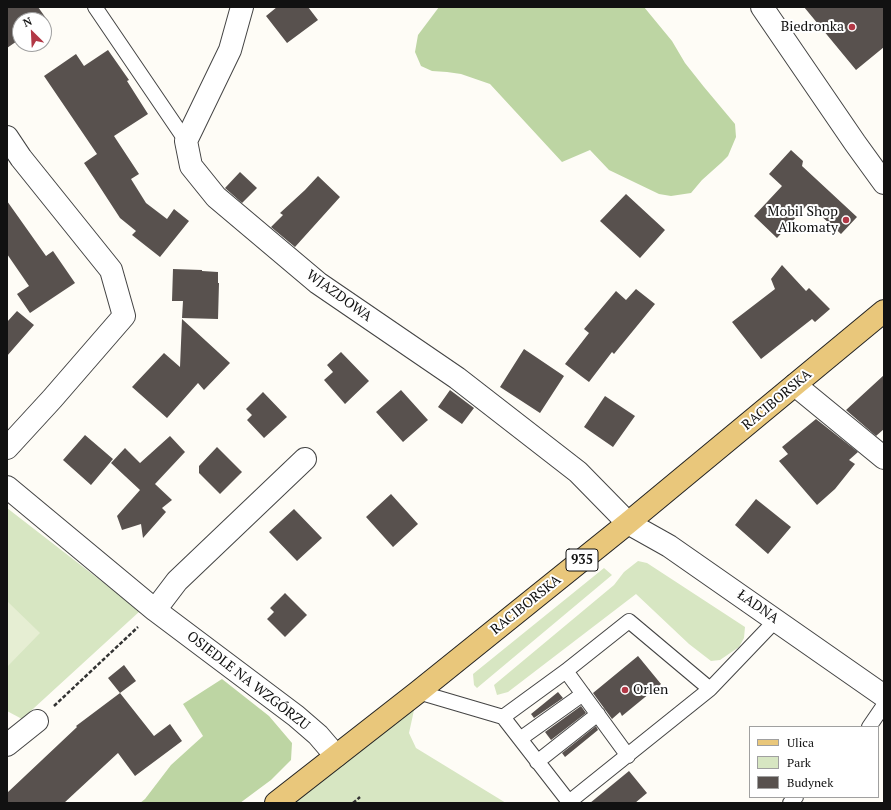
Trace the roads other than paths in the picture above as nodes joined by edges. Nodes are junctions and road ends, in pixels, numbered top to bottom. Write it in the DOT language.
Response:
graph roads {
  1 [pos="95,7"];
  2 [pos="242,7"];
  3 [pos="762,7"];
  4 [pos="7,137"];
  5 [pos="186,141"];
  6 [pos="884,184"];
  7 [pos="884,311"];
  8 [pos="795,385"];
  9 [pos="7,448"];
  10 [pos="884,458"];
  11 [pos="305,459"];
  12 [pos="7,487"];
  13 [pos="628,523"];
  14 [pos="155,610"];
  15 [pos="776,620"];
  16 [pos="566,671"];
  17 [pos="710,689"];
  18 [pos="418,692"];
  19 [pos="582,694"];
  20 [pos="884,696"];
  21 [pos="884,705"];
  22 [pos="598,714"];
  23 [pos="503,717"];
  24 [pos="37,721"];
  25 [pos="870,726"];
  26 [pos="520,739"];
  27 [pos="7,745"];
  28 [pos="336,756"];
  29 [pos="628,756"];
  30 [pos="537,762"];
  31 [pos="276,803"];
  1 -- 5 [label="lane"];
  2 -- 5 [label="street"];
  3 -- 6 [label="street"];
  4 -- 9 [label="street"];
  5 -- 13 [label="street, WJAZDOWA"];
  7 -- 8 [label="main road, RACIBORSKA / 935"];
  8 -- 10 [label="street"];
  8 -- 13 [label="main road, RACIBORSKA / 935"];
  11 -- 14 [label="street"];
  12 -- 14 [label="street, OSIEDLE NA WZGÓRZU"];
  13 -- 15 [label="street, ŁADNA"];
  13 -- 18 [label="main road, RACIBORSKA / 935"];
  14 -- 28 [label="street, OSIEDLE NA WZGÓRZU"];
  15 -- 17 [label="lane"];
  15 -- 20 [label="street, ŁADNA"];
  16 -- 17 [label="lane"];
  16 -- 19 [label="lane"];
  16 -- 23 [label="lane"];
  17 -- 29 [label="lane"];
  18 -- 23 [label="lane"];
  18 -- 28 [label="main road, RACIBORSKA / 935"];
  19 -- 22 [label="lane"];
  19 -- 26 [label="lane"];
  21 -- 25 [label="lane"];
  22 -- 29 [label="lane"];
  22 -- 30 [label="lane"];
  23 -- 26 [label="lane"];
  24 -- 27 [label="street"];
  26 -- 30 [label="lane"];
  28 -- 31 [label="main road, RACIBORSKA / 935"];
  29 -- 30 [label="lane"];
}
